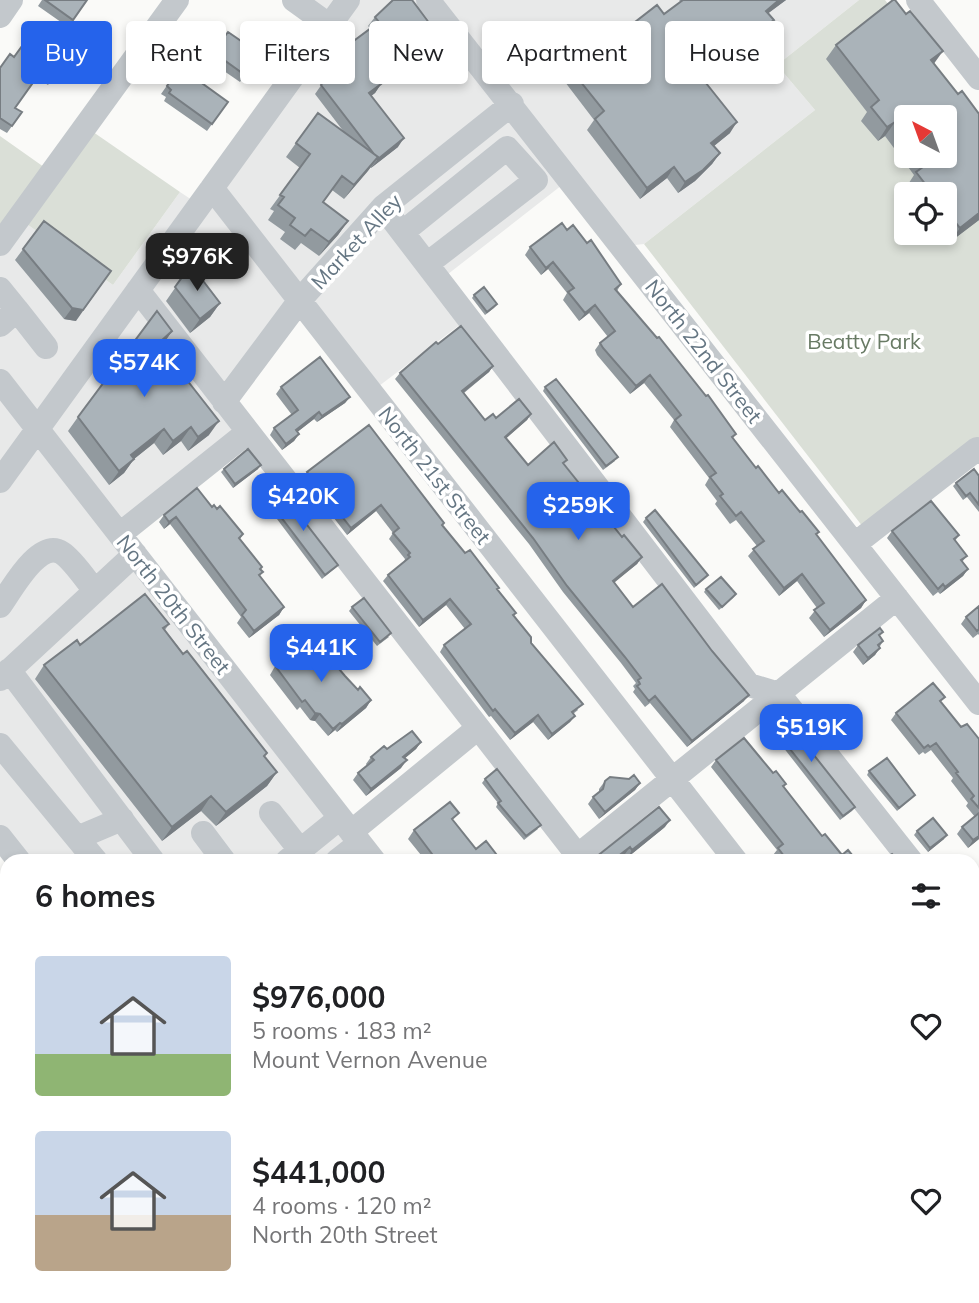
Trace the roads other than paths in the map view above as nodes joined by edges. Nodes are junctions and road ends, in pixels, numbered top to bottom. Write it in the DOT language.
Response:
graph roads {
  1 [pos="11,0"];
  2 [pos="177,0"];
  3 [pos="294,0"];
  4 [pos="348,0"];
  5 [pos="428,0"];
  6 [pos="927,3"];
  7 [pos="0,16"];
  8 [pos="323,21"];
  9 [pos="333,21"];
  10 [pos="979,78"];
  11 [pos="288,84"];
  12 [pos="512,104"];
  13 [pos="546,148"];
  14 [pos="430,169"];
  15 [pos="530,173"];
  16 [pos="212,188"];
  17 [pos="450,194"];
  18 [pos="383,207"];
  19 [pos="409,227"];
  20 [pos="0,244"];
  21 [pos="433,259"];
  22 [pos="0,289"];
  23 [pos="138,290"];
  24 [pos="300,300"];
  25 [pos="8,318"];
  26 [pos="46,346"];
  27 [pos="0,381"];
  28 [pos="224,402"];
  29 [pos="38,430"];
  30 [pos="248,432"];
  31 [pos="979,452"];
  32 [pos="0,481"];
  33 [pos="120,534"];
  34 [pos="855,544"];
  35 [pos="135,554"];
  36 [pos="95,591"];
  37 [pos="897,598"];
  38 [pos="0,606"];
  39 [pos="4,675"];
  40 [pos="779,694"];
  41 [pos="979,703"];
  42 [pos="478,728"];
  43 [pos="0,744"];
  44 [pos="673,779"];
  45 [pos="271,813"];
  46 [pos="121,819"];
  47 [pos="203,833"];
  48 [pos="0,837"];
  49 [pos="77,838"];
  50 [pos="357,838"];
  51 [pos="13,854"];
  52 [pos="90,854"];
  53 [pos="148,854"];
  54 [pos="219,854"];
  55 [pos="293,854"];
  56 [pos="301,854"];
  57 [pos="343,854"];
  58 [pos="572,854"];
  59 [pos="580,854"];
  60 [pos="731,854"];
  61 [pos="905,854"];
  1 -- 7 [label="street"];
  2 -- 20 [label="street"];
  3 -- 8 [label="street"];
  4 -- 9 [label="street"];
  5 -- 12 [label="street, North 22nd Street"];
  6 -- 10 [label="street"];
  11 -- 16 [label="street"];
  12 -- 13 [label="street, North 22nd Street"];
  12 -- 14 [label="street, Market Alley"];
  13 -- 15 [label="street"];
  13 -- 34 [label="street, North 22nd Street"];
  14 -- 17 [label="street"];
  14 -- 18 [label="street, Market Alley"];
  15 -- 17 [label="street"];
  15 -- 21 [label="street"];
  16 -- 23 [label="street"];
  16 -- 24 [label="street, North 21st Street"];
  17 -- 19 [label="street"];
  18 -- 19 [label="street"];
  18 -- 24 [label="street, Market Alley"];
  19 -- 21 [label="street"];
  21 -- 40 [label="street"];
  22 -- 25 [label="street"];
  23 -- 28 [label="street"];
  23 -- 29 [label="street"];
  24 -- 28 [label="street, Market Alley"];
  24 -- 44 [label="street, North 21st Street"];
  25 -- 26 [label="street"];
  27 -- 29 [label="street, North 20th Street"];
  28 -- 30 [label="street"];
  29 -- 32 [label="street"];
  29 -- 33 [label="street, North 20th Street"];
  30 -- 33 [label="street"];
  30 -- 42 [label="street"];
  31 -- 34 [label="street"];
  33 -- 35 [label="street, North 20th Street"];
  34 -- 37 [label="street, North 22nd Street"];
  35 -- 36 [label="street"];
  35 -- 50 [label="street, North 20th Street"];
  36 -- 38 [label="street"];
  36 -- 39 [label="street"];
  37 -- 40 [label="street"];
  37 -- 41 [label="street, North 22nd Street"];
  39 -- 46 [label="street"];
  40 -- 44 [label="street"];
  40 -- 61 [label="street"];
  42 -- 50 [label="street"];
  42 -- 58 [label="street"];
  43 -- 49 [label="street"];
  44 -- 59 [label="street"];
  44 -- 60 [label="street, North 21st Street"];
  45 -- 55 [label="street"];
  46 -- 49 [label="street"];
  46 -- 53 [label="street"];
  47 -- 54 [label="street"];
  48 -- 51 [label="street"];
  49 -- 52 [label="street"];
  50 -- 56 [label="street"];
  50 -- 57 [label="street"];
}
